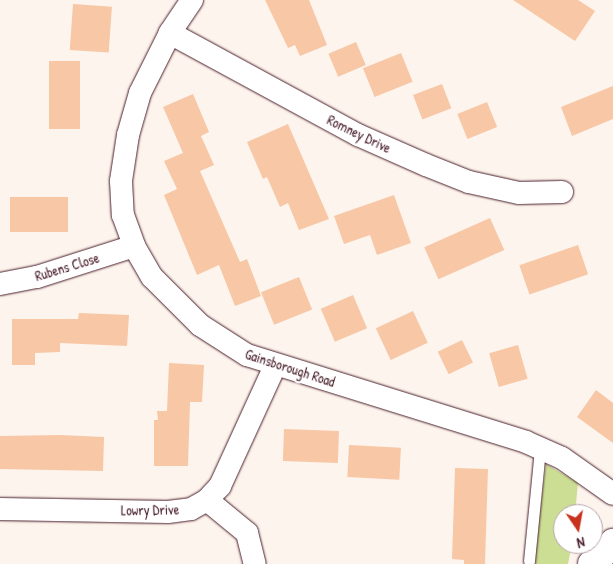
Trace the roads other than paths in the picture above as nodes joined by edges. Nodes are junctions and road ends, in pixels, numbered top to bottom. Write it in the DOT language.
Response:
graph roads {
  1 [pos="192,0"];
  2 [pos="170,33"];
  3 [pos="562,192"];
  4 [pos="134,246"];
  5 [pos="0,284"];
  6 [pos="275,366"];
  7 [pos="540,448"];
  8 [pos="613,494"];
  9 [pos="208,500"];
  10 [pos="0,509"];
  11 [pos="613,543"];
  12 [pos="529,561"];
  13 [pos="255,564"];
  14 [pos="592,564"];
  1 -- 2 [label="street, Gainsborough Road"];
  2 -- 3 [label="street, Romney Drive"];
  2 -- 4 [label="street, Gainsborough Road"];
  4 -- 5 [label="street, Rubens Close"];
  4 -- 6 [label="street, Gainsborough Road"];
  6 -- 7 [label="street, Gainsborough Road"];
  6 -- 9 [label="street"];
  7 -- 8 [label="street, Gainsborough Road"];
  7 -- 12 [label="lane"];
  9 -- 10 [label="street, Lowry Drive"];
  9 -- 13 [label="street"];
  11 -- 14 [label="street"];
}
